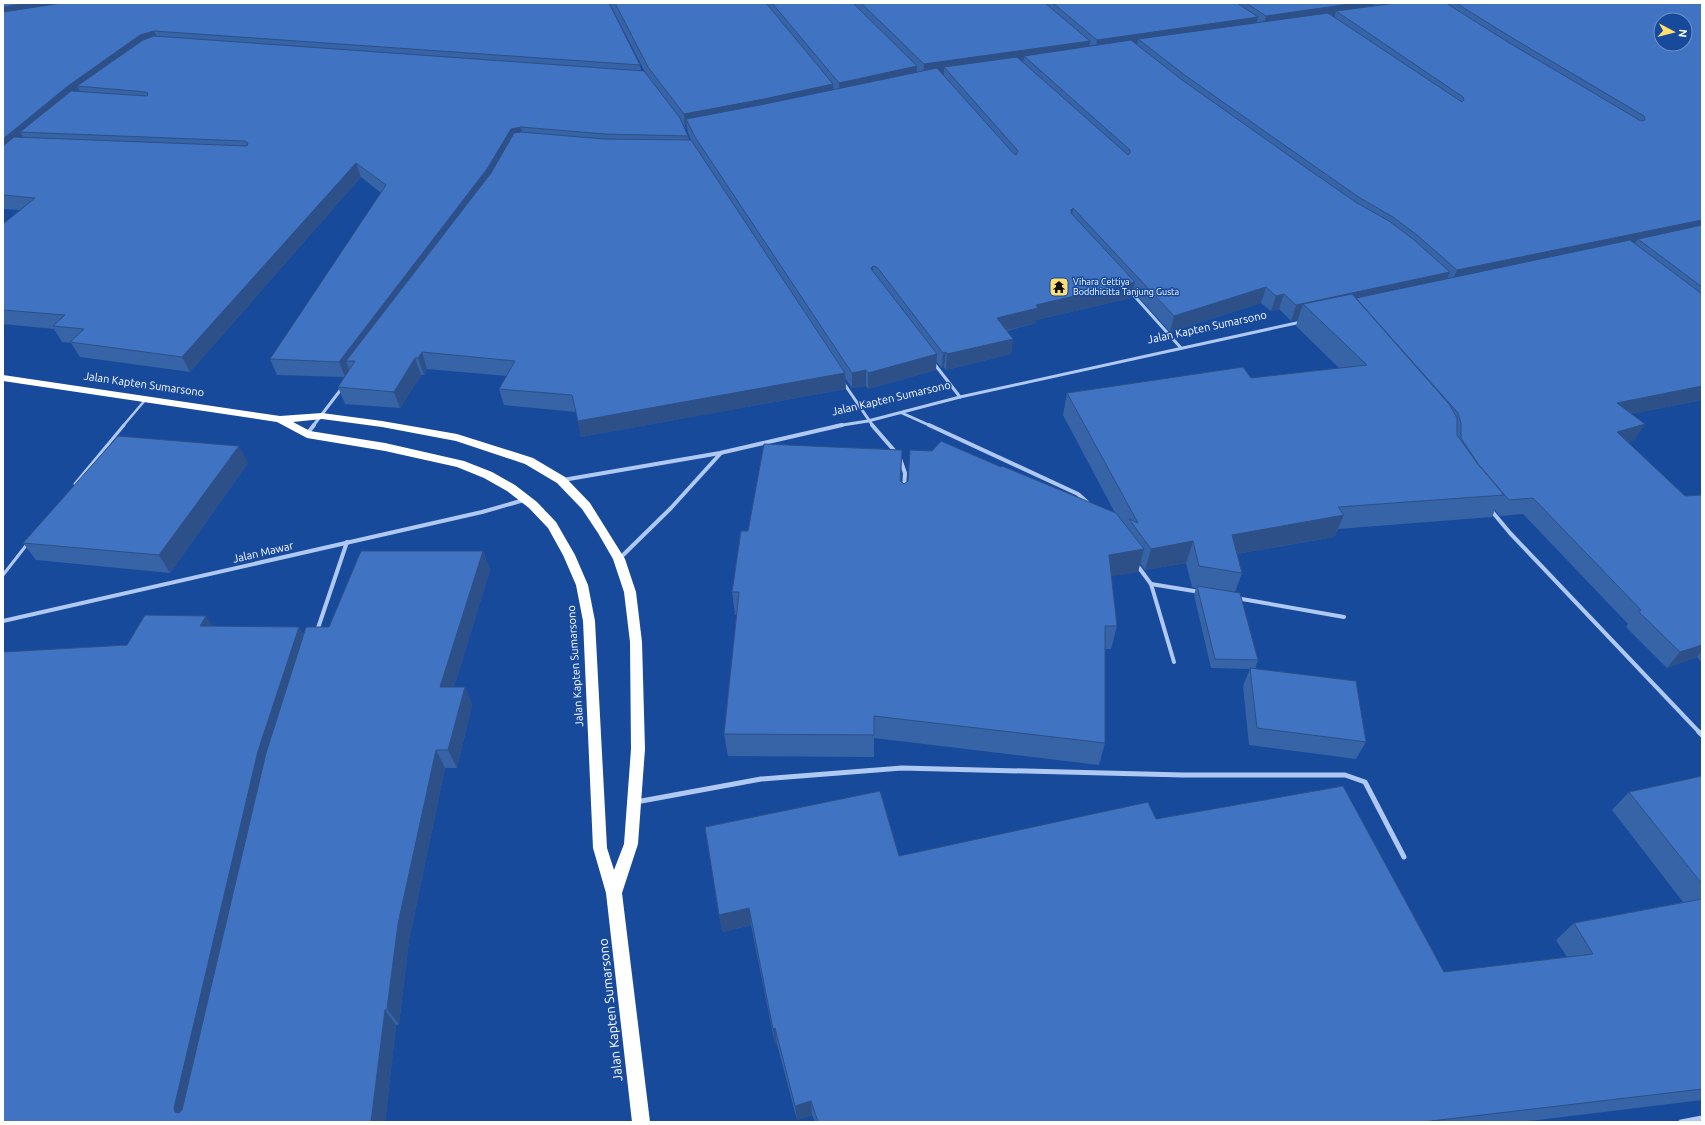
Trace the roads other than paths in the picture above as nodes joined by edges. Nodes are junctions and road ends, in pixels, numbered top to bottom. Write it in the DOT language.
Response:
graph roads {
  1 [pos="1124,284"];
  2 [pos="1306,321"];
  3 [pos="1182,348"];
  4 [pos="931,359"];
  5 [pos="3,378"];
  6 [pos="842,381"];
  7 [pos="345,384"];
  8 [pos="960,397"];
  9 [pos="146,399"];
  10 [pos="901,413"];
  11 [pos="322,416"];
  12 [pos="280,419"];
  13 [pos="868,421"];
  14 [pos="307,434"];
  15 [pos="720,453"];
  16 [pos="561,480"];
  17 [pos="70,490"];
  18 [pos="904,496"];
  19 [pos="526,500"];
  20 [pos="1090,505"];
  21 [pos="1487,505"];
  22 [pos="32,539"];
  23 [pos="347,542"];
  24 [pos="619,559"];
  25 [pos="1132,559"];
  26 [pos="3,575"];
  27 [pos="1151,584"];
  28 [pos="1205,593"];
  29 [pos="1228,597"];
  30 [pos="1344,617"];
  31 [pos="3,621"];
  32 [pos="316,634"];
  33 [pos="1174,662"];
  34 [pos="1702,735"];
  35 [pos="634,803"];
  36 [pos="1404,857"];
  37 [pos="614,893"];
  38 [pos="1702,1118"];
  39 [pos="641,1122"];
  40 [pos="1681,1122"];
  1 -- 3 [label="street"];
  2 -- 3 [label="street, Jalan Kapten Sumarsono"];
  3 -- 8 [label="street, Jalan Kapten Sumarsono"];
  4 -- 8 [label="street"];
  5 -- 9 [label="highway, Jalan Kapten Sumarsono"];
  6 -- 13 [label="street"];
  7 -- 11 [label="street"];
  8 -- 10 [label="street, Jalan Kapten Sumarsono"];
  9 -- 12 [label="highway, Jalan Kapten Sumarsono"];
  9 -- 17 [label="lane"];
  10 -- 13 [label="street, Jalan Kapten Sumarsono"];
  10 -- 20 [label="street"];
  11 -- 12 [label="highway, Jalan Kapten Sumarsono"];
  11 -- 14 [label="street"];
  11 -- 16 [label="highway, Jalan Kapten Sumarsono"];
  12 -- 14 [label="highway, Jalan Kapten Sumarsono"];
  13 -- 15 [label="street, Jalan Kapten Sumarsono"];
  13 -- 18 [label="street"];
  14 -- 19 [label="highway, Jalan Kapten Sumarsono"];
  15 -- 16 [label="street, Jalan Kapten Sumarsono"];
  15 -- 24 [label="street"];
  16 -- 24 [label="highway, Jalan Kapten Sumarsono"];
  19 -- 23 [label="street, Jalan Mawar"];
  19 -- 37 [label="highway, Jalan Kapten Sumarsono"];
  21 -- 34 [label="street"];
  22 -- 26 [label="lane"];
  23 -- 31 [label="street, Jalan Mawar"];
  23 -- 32 [label="street"];
  24 -- 35 [label="highway, Jalan Kapten Sumarsono"];
  25 -- 27 [label="street"];
  27 -- 28 [label="street"];
  27 -- 33 [label="street"];
  29 -- 30 [label="street"];
  35 -- 36 [label="street"];
  35 -- 37 [label="highway, Jalan Kapten Sumarsono"];
  37 -- 39 [label="highway, Jalan Kapten Sumarsono"];
  38 -- 40 [label="street"];
}
